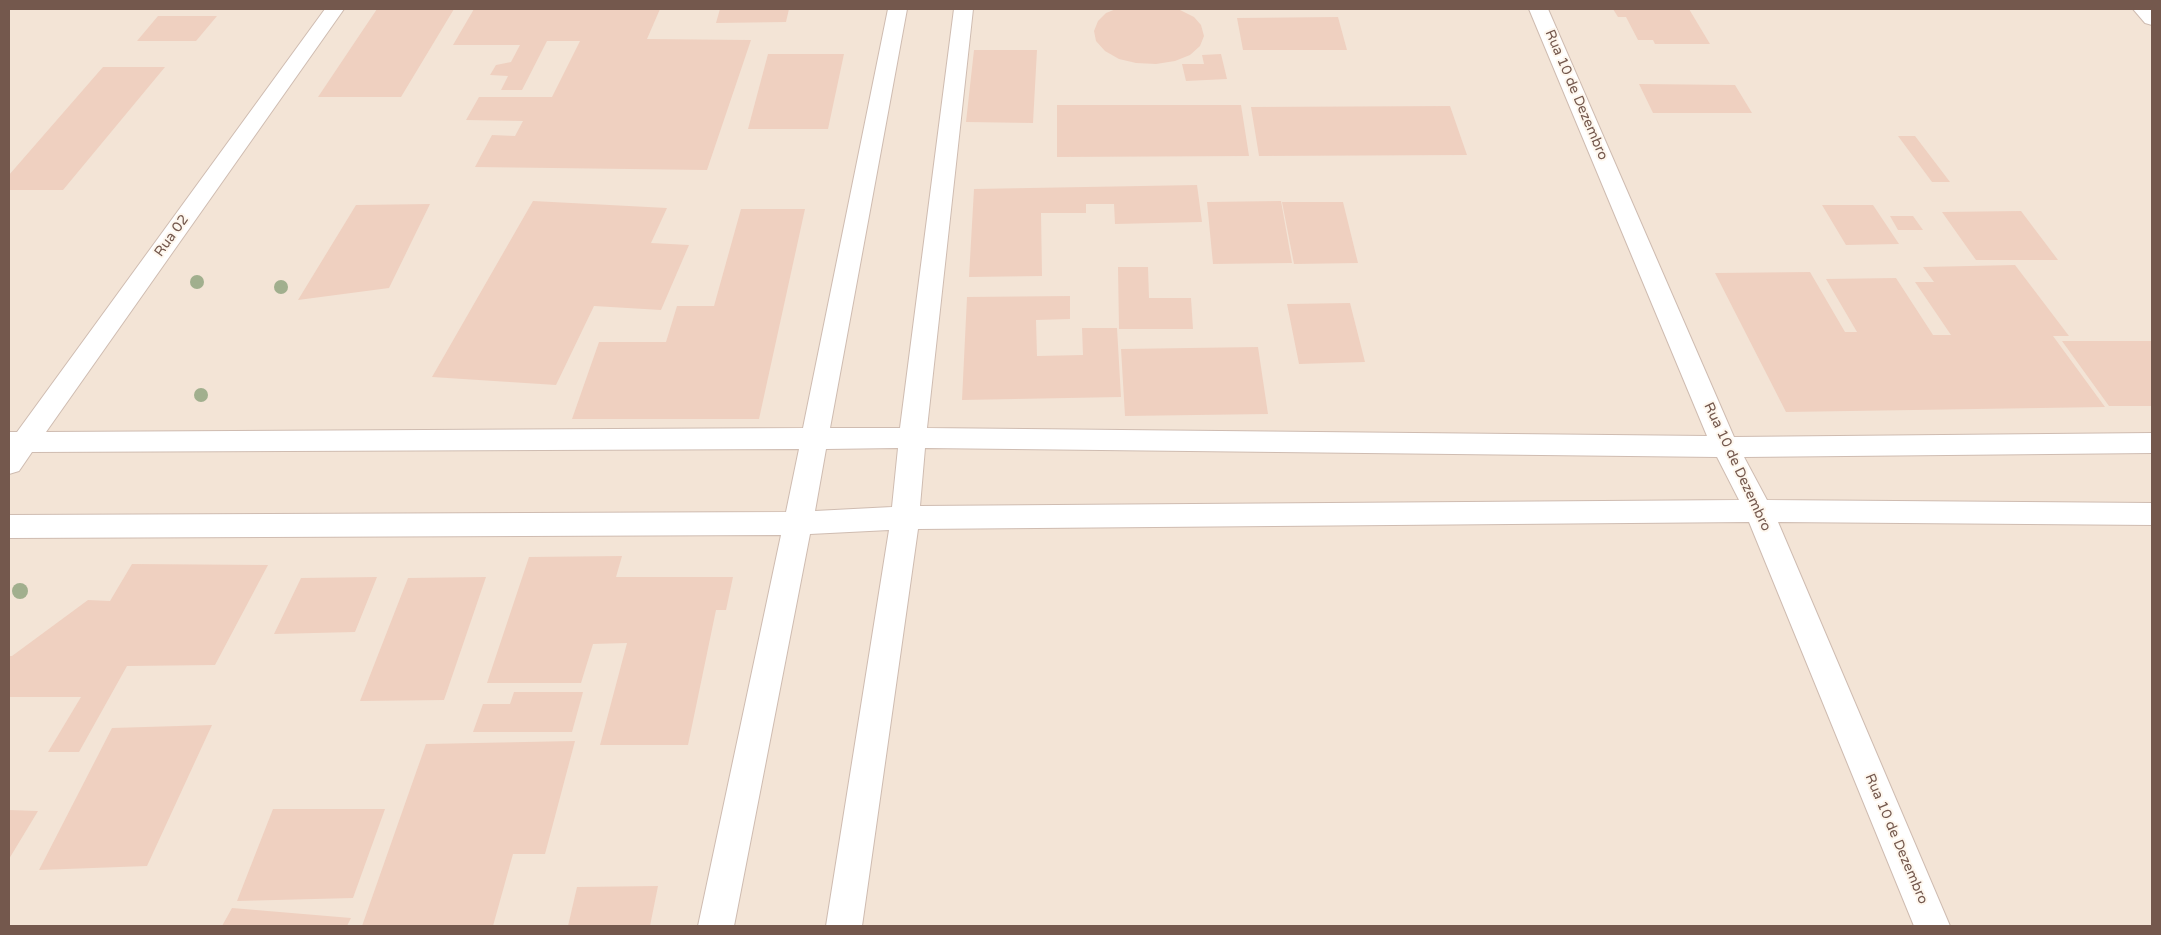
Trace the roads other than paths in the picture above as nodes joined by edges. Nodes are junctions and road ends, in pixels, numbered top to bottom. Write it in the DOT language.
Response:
graph roads {
  1 [pos="334,9"];
  2 [pos="898,9"];
  3 [pos="964,9"];
  4 [pos="1539,9"];
  5 [pos="2142,9"];
  6 [pos="2152,18"];
  7 [pos="912,438"];
  8 [pos="815,439"];
  9 [pos="2152,444"];
  10 [pos="1725,447"];
  11 [pos="14,449"];
  12 [pos="1759,511"];
  13 [pos="2152,514"];
  14 [pos="905,518"];
  15 [pos="798,523"];
  16 [pos="9,527"];
  17 [pos="716,926"];
  18 [pos="844,926"];
  19 [pos="1932,926"];
  1 -- 11 [label="street, Rua 02"];
  2 -- 8 [label="street"];
  3 -- 7 [label="street"];
  4 -- 10 [label="street, Rua 10 de Dezembro"];
  5 -- 6 [label="street"];
  7 -- 8 [label="street"];
  7 -- 10 [label="street"];
  7 -- 14 [label="street"];
  8 -- 11 [label="street"];
  8 -- 15 [label="street"];
  9 -- 10 [label="street"];
  10 -- 12 [label="street, Rua 10 de Dezembro"];
  12 -- 13 [label="street"];
  12 -- 14 [label="street"];
  12 -- 19 [label="street, Rua 10 de Dezembro"];
  14 -- 15 [label="street"];
  14 -- 18 [label="street"];
  15 -- 16 [label="street"];
  15 -- 17 [label="street"];
}
